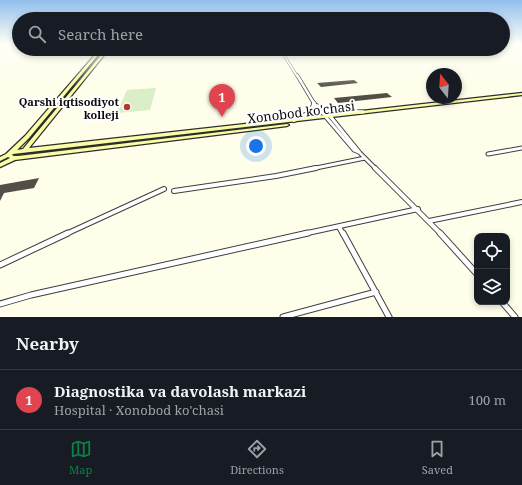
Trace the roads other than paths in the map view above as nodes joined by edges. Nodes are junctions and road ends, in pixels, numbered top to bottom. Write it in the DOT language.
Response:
graph roads {
  1 [pos="94,59"];
  2 [pos="100,59"];
  3 [pos="286,59"];
  4 [pos="522,94"];
  5 [pos="503,97"];
  6 [pos="314,104"];
  7 [pos="365,112"];
  8 [pos="328,118"];
  9 [pos="292,120"];
  10 [pos="522,148"];
  11 [pos="26,150"];
  12 [pos="10,154"];
  13 [pos="488,154"];
  14 [pos="14,158"];
  15 [pos="365,158"];
  16 [pos="0,159"];
  17 [pos="0,165"];
  18 [pos="164,189"];
  19 [pos="174,191"];
  20 [pos="522,202"];
  21 [pos="418,210"];
  22 [pos="429,221"];
  23 [pos="339,227"];
  24 [pos="0,265"];
  25 [pos="474,271"];
  26 [pos="376,292"];
  27 [pos="0,304"];
  28 [pos="505,305"];
  29 [pos="283,317"];
  30 [pos="389,317"];
  31 [pos="515,317"];
  1 -- 12 [label="main road"];
  2 -- 11 [label="main road"];
  3 -- 6 [label="street"];
  4 -- 5 [label="main road, Xonobod ko'chasi"];
  5 -- 7 [label="main road, Xonobod ko'chasi"];
  5 -- 8 [label="main road, Xonobod ko'chasi"];
  6 -- 7 [label="street"];
  6 -- 8 [label="street"];
  6 -- 9 [label="street"];
  7 -- 8 [label="main road, Xonobod ko'chasi"];
  8 -- 9 [label="main road, Xonobod ko'chasi"];
  8 -- 14 [label="main road, Xonobod ko'chasi"];
  8 -- 15 [label="street"];
  9 -- 11 [label="main road, Xonobod ko'chasi"];
  10 -- 13 [label="street"];
  11 -- 12 [label="main road, Xonobod ko'chasi"];
  11 -- 14 [label="main road"];
  12 -- 14 [label="main road"];
  12 -- 16 [label="main road"];
  14 -- 17 [label="main road"];
  15 -- 19 [label="street"];
  15 -- 21 [label="street"];
  18 -- 24 [label="street"];
  20 -- 22 [label="street"];
  21 -- 22 [label="street"];
  21 -- 23 [label="street"];
  22 -- 25 [label="street"];
  23 -- 26 [label="street"];
  23 -- 27 [label="street"];
  26 -- 29 [label="street"];
  26 -- 30 [label="street"];
  28 -- 31 [label="street"];
}
